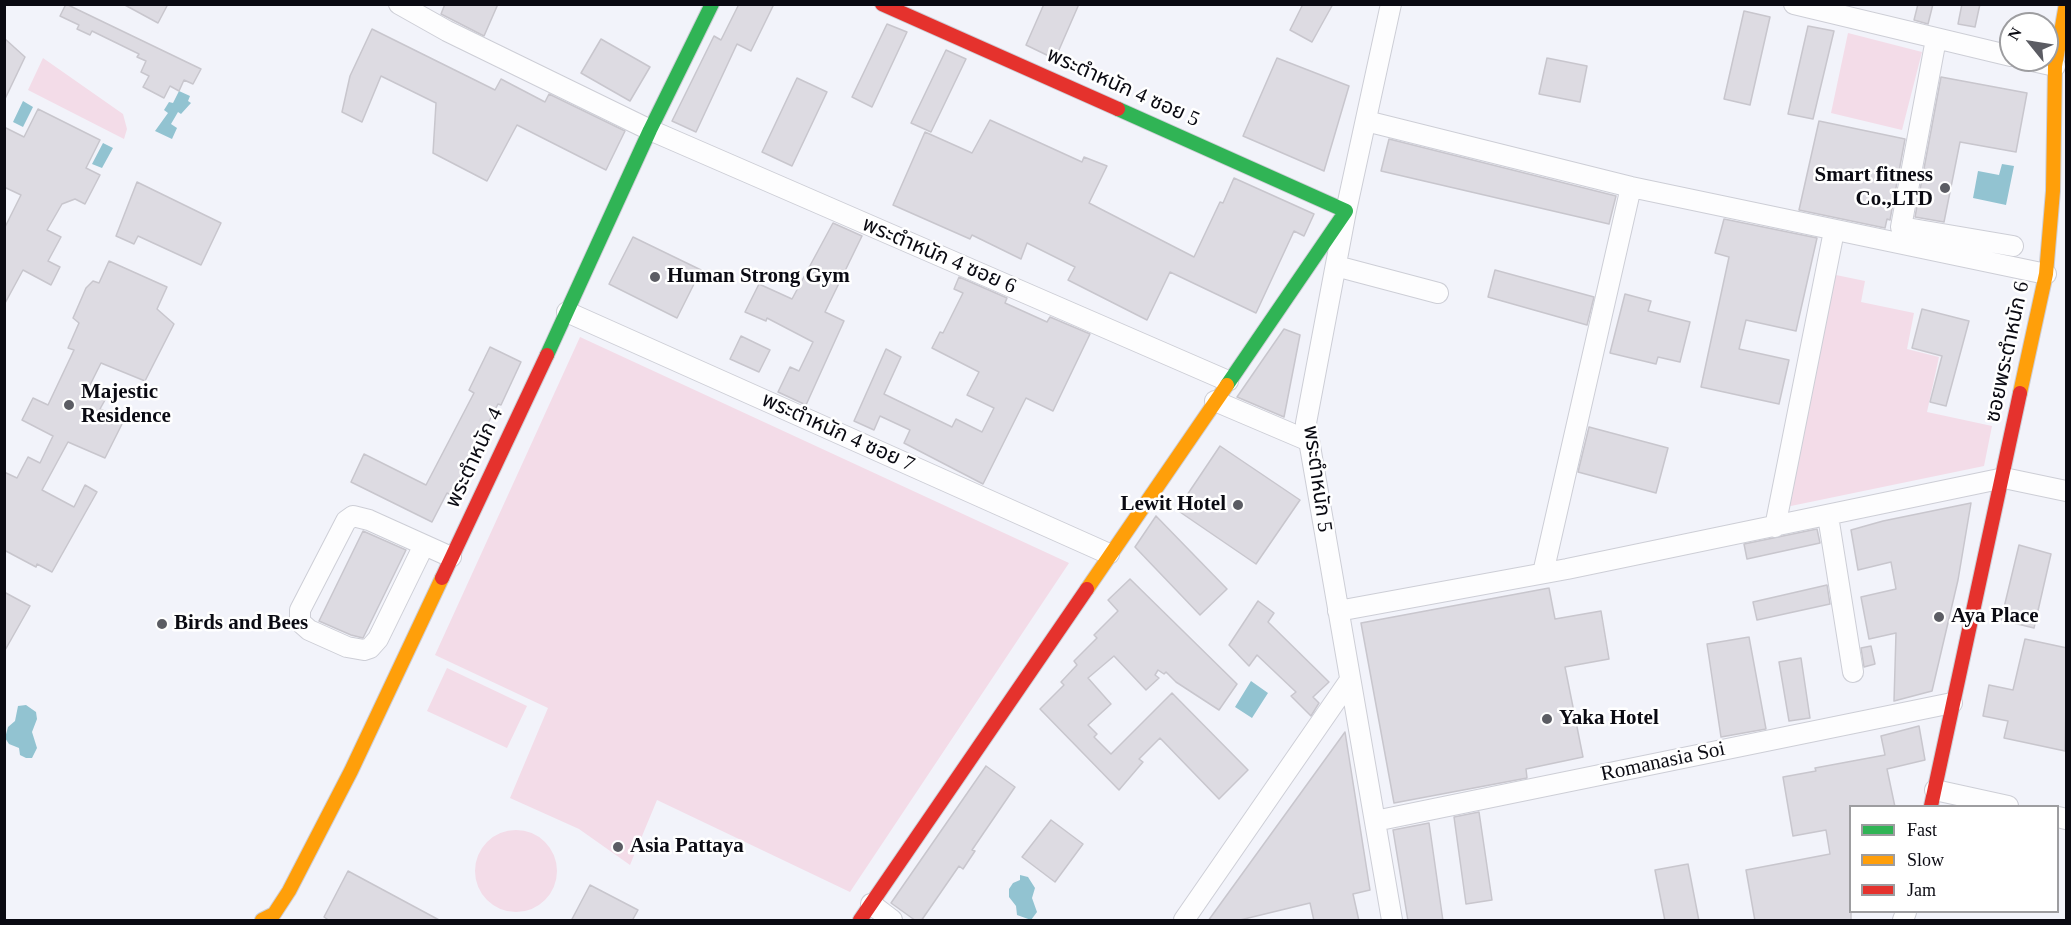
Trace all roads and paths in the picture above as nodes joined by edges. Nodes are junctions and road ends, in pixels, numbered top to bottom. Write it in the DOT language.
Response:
graph roads {
  1 [pos="399,4"];
  2 [pos="711,4"];
  3 [pos="882,4"];
  4 [pos="1391,4"];
  5 [pos="1794,4"];
  6 [pos="2066,4"];
  7 [pos="1936,39"];
  8 [pos="2059,43"];
  9 [pos="1999,53"];
  10 [pos="2055,72"];
  11 [pos="1366,121"];
  12 [pos="650,130"];
  13 [pos="1631,187"];
  14 [pos="2060,193"];
  15 [pos="1346,211"];
  16 [pos="1834,231"];
  17 [pos="2013,246"];
  18 [pos="1336,266"];
  19 [pos="2046,274"];
  20 [pos="1438,293"];
  21 [pos="567,312"];
  22 [pos="1228,381"];
  23 [pos="1215,401"];
  24 [pos="1309,441"];
  25 [pos="2004,478"];
  26 [pos="2067,491"];
  27 [pos="1828,516"];
  28 [pos="1775,527"];
  29 [pos="424,545"];
  30 [pos="1109,554"];
  31 [pos="451,557"];
  32 [pos="1543,573"];
  33 [pos="1338,611"];
  34 [pos="1853,672"];
  35 [pos="1350,680"];
  36 [pos="1952,703"];
  37 [pos="1933,798"];
  38 [pos="1991,805"];
  39 [pos="1374,821"];
  40 [pos="871,904"];
  41 [pos="262,921"];
  42 [pos="860,921"];
  43 [pos="892,921"];
  44 [pos="1184,921"];
  45 [pos="1392,921"];
  1 -- 12 [label="street, พระตำหนัก 4 ซอย 6"];
  2 -- 12 [label="street, พระตำหนัก 4"];
  3 -- 15 [label="street, พระตำหนัก 4 ซอย 5"];
  4 -- 11 [label="street, พระตำหนัก 5"];
  5 -- 7 [label="street"];
  6 -- 8 [label="street, ซอยพระตำหนัก 6"];
  7 -- 9 [label="street"];
  7 -- 17 [label="street"];
  10 -- 14 [label="street, ซอยพระตำหนัก 6"];
  11 -- 13 [label="street"];
  11 -- 15 [label="street, พระตำหนัก 5"];
  12 -- 21 [label="street, พระตำหนัก 4"];
  12 -- 22 [label="street, พระตำหนัก 4 ซอย 6"];
  13 -- 16 [label="street"];
  13 -- 32 [label="street"];
  14 -- 19 [label="street, ซอยพระตำหนัก 6"];
  15 -- 18 [label="street, พระตำหนัก 5"];
  15 -- 22 [label="street"];
  16 -- 19 [label="street"];
  16 -- 28 [label="street"];
  18 -- 20 [label="street"];
  18 -- 24 [label="street, พระตำหนัก 5"];
  19 -- 25 [label="street, ซอยพระตำหนัก 6"];
  21 -- 30 [label="street, พระตำหนัก 4 ซอย 7"];
  21 -- 31 [label="street, พระตำหนัก 4"];
  22 -- 23 [label="street"];
  23 -- 24 [label="street"];
  23 -- 30 [label="street"];
  24 -- 33 [label="street, พระตำหนัก 5"];
  25 -- 26 [label="street"];
  25 -- 27 [label="street"];
  25 -- 36 [label="street, ซอยพระตำหนัก 6"];
  27 -- 28 [label="street"];
  27 -- 34 [label="street"];
  28 -- 32 [label="street"];
  29 -- 29 [label="street"];
  29 -- 31 [label="street"];
  30 -- 40 [label="street"];
  31 -- 41 [label="street, พระตำหนัก 4"];
  32 -- 33 [label="street"];
  33 -- 35 [label="street, พระตำหนัก 5"];
  35 -- 39 [label="street, พระตำหนัก 5"];
  35 -- 44 [label="street"];
  36 -- 37 [label="street, ซอยพระตำหนัก 6"];
  36 -- 39 [label="street, Romanasia Soi"];
  37 -- 38 [label="street"];
  39 -- 45 [label="street, พระตำหนัก 5"];
  40 -- 42 [label="street"];
  40 -- 43 [label="street"];
}
